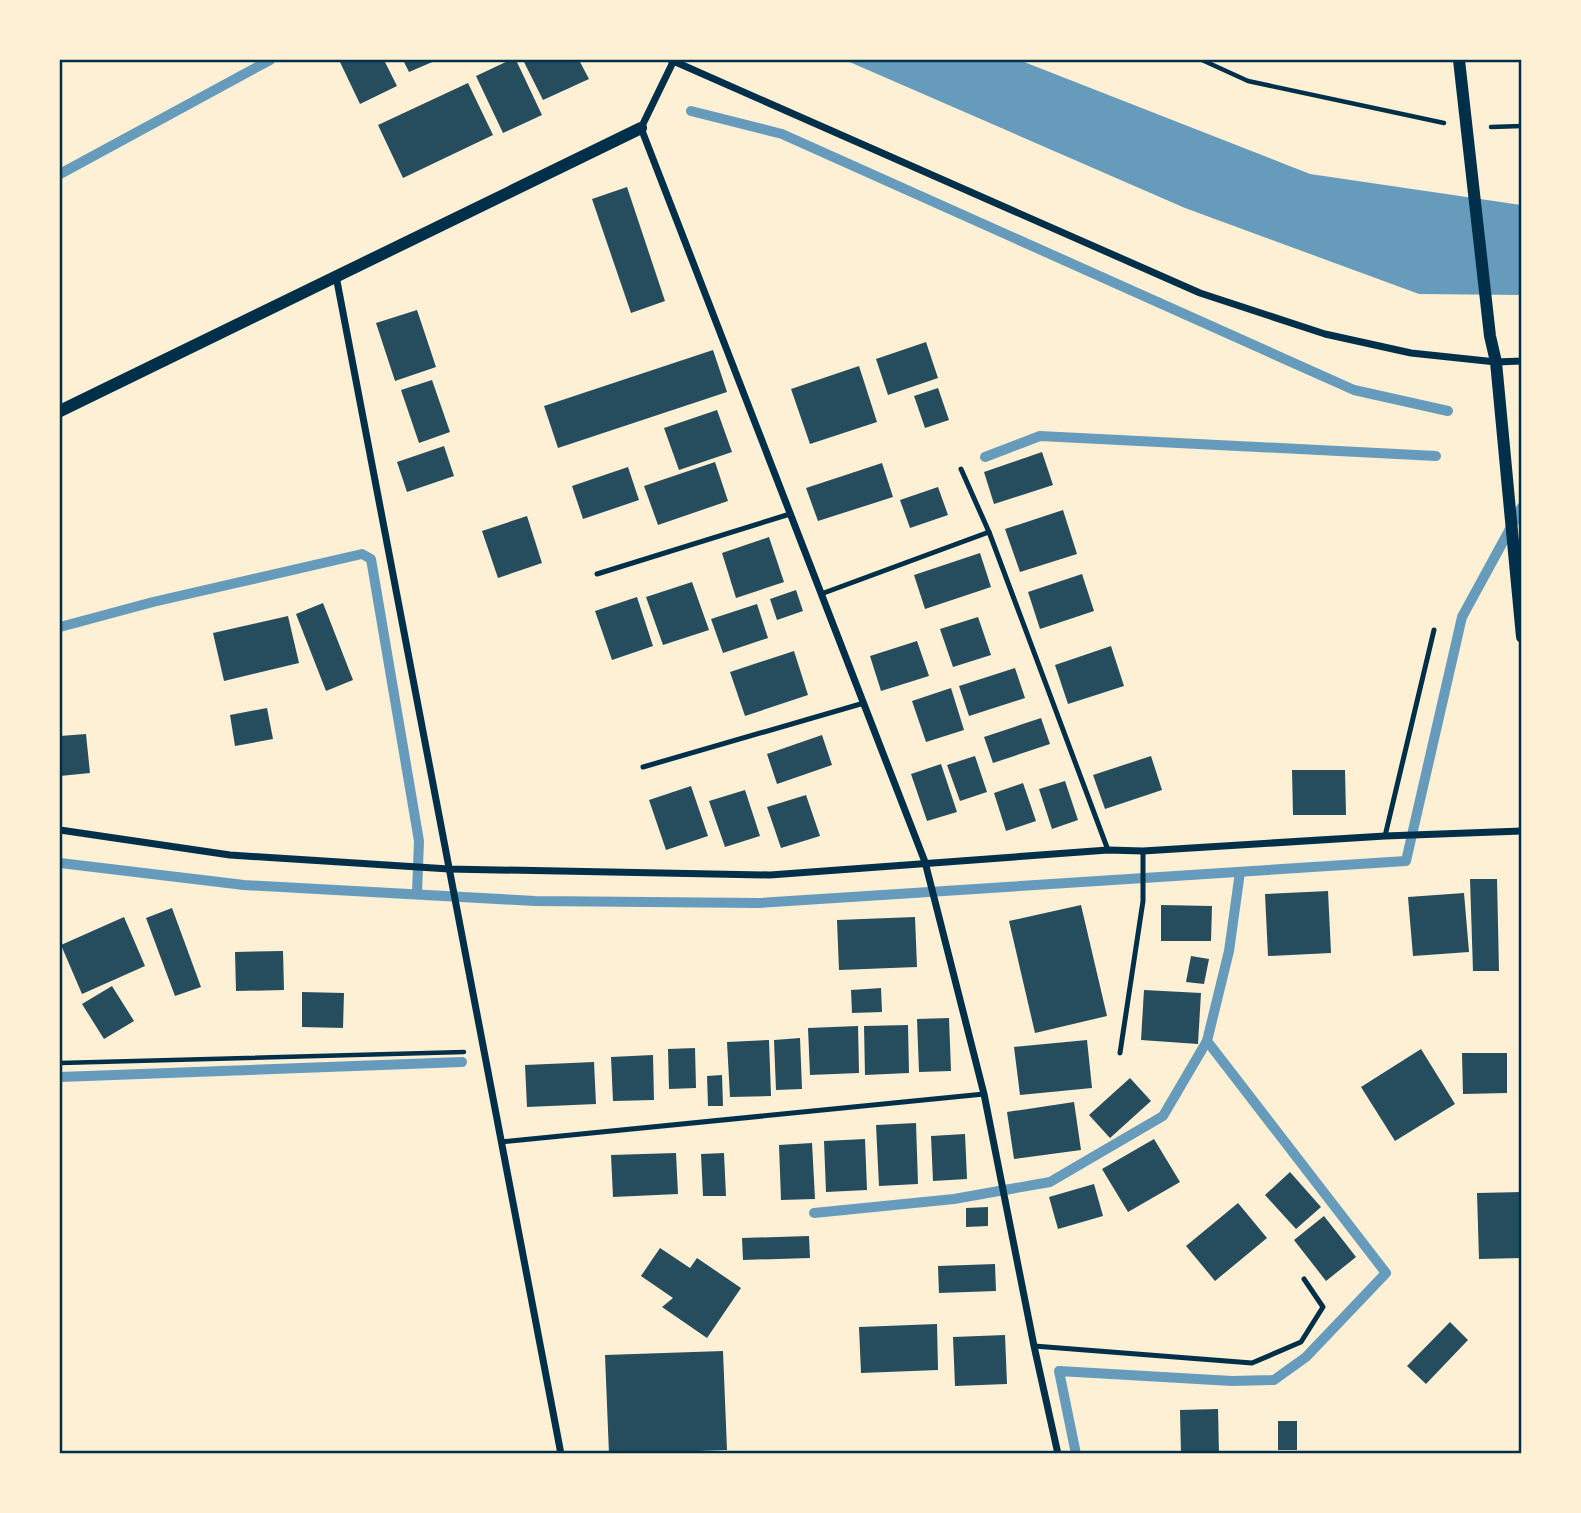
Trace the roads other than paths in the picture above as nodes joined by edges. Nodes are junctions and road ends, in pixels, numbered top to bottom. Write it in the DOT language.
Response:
graph roads {
  1 [pos="672,60"];
  2 [pos="1459,60"];
  3 [pos="641,128"];
  4 [pos="336,276"];
  5 [pos="1521,361"];
  6 [pos="1496,362"];
  7 [pos="60,411"];
  8 [pos="961,469"];
  9 [pos="790,514"];
  10 [pos="989,532"];
  11 [pos="597,574"];
  12 [pos="821,594"];
  13 [pos="1434,630"];
  14 [pos="1521,638"];
  15 [pos="864,703"];
  16 [pos="643,767"];
  17 [pos="60,830"];
  18 [pos="1521,831"];
  19 [pos="1385,836"];
  20 [pos="1108,850"];
  21 [pos="1143,851"];
  22 [pos="926,862"];
  23 [pos="449,869"];
  24 [pos="1120,1053"];
  25 [pos="984,1094"];
  26 [pos="501,1142"];
  27 [pos="1304,1279"];
  28 [pos="1034,1346"];
  29 [pos="561,1454"];
  30 [pos="1058,1454"];
  1 -- 3 [label="street"];
  1 -- 6 [label="street"];
  2 -- 6 [label="street"];
  3 -- 4 [label="street"];
  3 -- 9 [label="street"];
  4 -- 7 [label="street"];
  4 -- 23 [label="street"];
  5 -- 6 [label="street"];
  6 -- 14 [label="street"];
  8 -- 10 [label="lane"];
  9 -- 11 [label="lane"];
  9 -- 12 [label="street"];
  10 -- 12 [label="lane"];
  10 -- 20 [label="lane"];
  12 -- 15 [label="street"];
  13 -- 19 [label="lane"];
  15 -- 16 [label="lane"];
  15 -- 22 [label="street"];
  17 -- 23 [label="street"];
  18 -- 19 [label="street"];
  19 -- 21 [label="street"];
  20 -- 21 [label="street"];
  20 -- 22 [label="street"];
  21 -- 24 [label="lane"];
  22 -- 23 [label="street"];
  22 -- 25 [label="street"];
  23 -- 26 [label="street"];
  25 -- 26 [label="lane"];
  25 -- 28 [label="street"];
  26 -- 29 [label="street"];
  27 -- 28 [label="lane"];
  28 -- 30 [label="street"];
}
